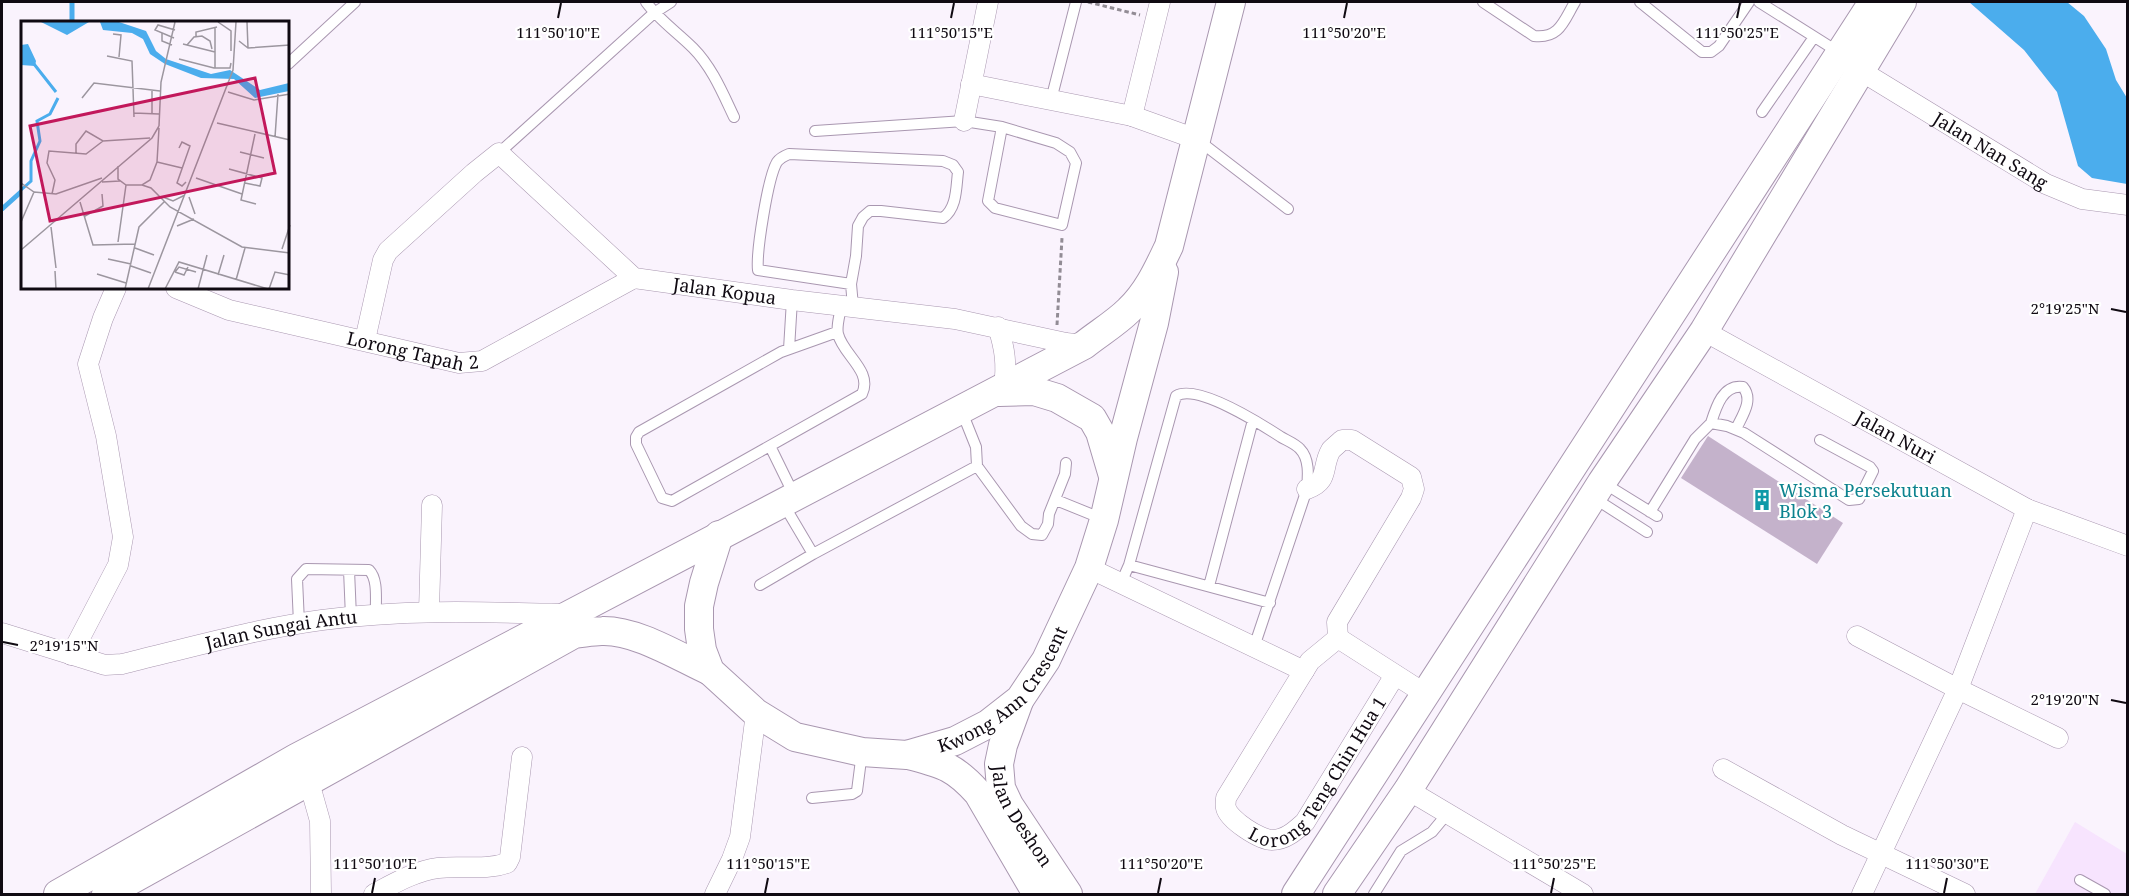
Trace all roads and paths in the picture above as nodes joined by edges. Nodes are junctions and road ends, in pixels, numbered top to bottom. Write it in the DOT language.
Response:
graph roads {
  1 [pos="355,2"];
  2 [pos="646,2"];
  3 [pos="671,2"];
  4 [pos="988,2"];
  5 [pos="1076,2"];
  6 [pos="1087,2"];
  7 [pos="1231,2"];
  8 [pos="1483,2"];
  9 [pos="1575,2"];
  10 [pos="1640,2"];
  11 [pos="1749,2"];
  12 [pos="1759,2"];
  13 [pos="1873,2"];
  14 [pos="1902,2"];
  15 [pos="1158,10"];
  16 [pos="654,13"];
  17 [pos="1814,37"];
  18 [pos="290,62"];
  19 [pos="1851,62"];
  20 [pos="971,84"];
  21 [pos="1051,100"];
  22 [pos="1762,111"];
  23 [pos="734,117"];
  24 [pos="1132,117"];
  25 [pos="964,121"];
  26 [pos="1002,127"];
  27 [pos="815,131"];
  28 [pos="1197,139"];
  29 [pos="499,153"];
  30 [pos="2127,205"];
  31 [pos="1288,208"];
  32 [pos="1062,225"];
  33 [pos="1169,246"];
  34 [pos="634,278"];
  35 [pos="851,284"];
  36 [pos="115,290"];
  37 [pos="181,290"];
  38 [pos="792,300"];
  39 [pos="847,306"];
  40 [pos="998,327"];
  41 [pos="1704,331"];
  42 [pos="837,332"];
  43 [pos="365,340"];
  44 [pos="1055,340"];
  45 [pos="1084,345"];
  46 [pos="789,349"];
  47 [pos="998,390"];
  48 [pos="961,409"];
  49 [pos="1253,420"];
  50 [pos="1712,423"];
  51 [pos="1736,429"];
  52 [pos="1820,440"];
  53 [pos="770,446"];
  54 [pos="1066,463"];
  55 [pos="977,466"];
  56 [pos="1114,478"];
  57 [pos="1307,489"];
  58 [pos="1597,489"];
  59 [pos="788,499"];
  60 [pos="1056,500"];
  61 [pos="432,505"];
  62 [pos="2027,509"];
  63 [pos="1104,520"];
  64 [pos="1647,532"];
  65 [pos="720,535"];
  66 [pos="2127,546"];
  67 [pos="813,554"];
  68 [pos="1129,565"];
  69 [pos="1089,568"];
  70 [pos="349,570"];
  71 [pos="1121,583"];
  72 [pos="760,585"];
  73 [pos="1209,586"];
  74 [pos="1270,603"];
  75 [pos="429,611"];
  76 [pos="568,614"];
  77 [pos="376,616"];
  78 [pos="351,617"];
  79 [pos="299,623"];
  80 [pos="2,633"];
  81 [pos="1857,636"];
  82 [pos="1338,638"];
  83 [pos="1254,647"];
  84 [pos="71,655"];
  85 [pos="710,671"];
  86 [pos="1304,671"];
  87 [pos="1395,675"];
  88 [pos="1958,689"];
  89 [pos="1427,695"];
  90 [pos="1020,699"];
  91 [pos="756,713"];
  92 [pos="2058,738"];
  93 [pos="862,752"];
  94 [pos="907,754"];
  95 [pos="522,757"];
  96 [pos="1723,769"];
  97 [pos="309,782"];
  98 [pos="1408,790"];
  99 [pos="812,798"];
  100 [pos="1447,814"];
  101 [pos="1882,854"];
  102 [pos="2080,880"];
  103 [pos="58,894"];
  104 [pos="106,894"];
  105 [pos="321,894"];
  106 [pos="374,894"];
  107 [pos="715,894"];
  108 [pos="1037,894"];
  109 [pos="1068,894"];
  110 [pos="1296,894"];
  111 [pos="1337,894"];
  112 [pos="1374,894"];
  113 [pos="1583,894"];
  114 [pos="1862,894"];
  115 [pos="1965,894"];
  116 [pos="2105,894"];
  1 -- 18 [label="lane"];
  2 -- 16 [label="lane"];
  3 -- 16 [label="lane"];
  4 -- 20 [label="street"];
  5 -- 21 [label="lane"];
  6 -- 15 [label="path"];
  7 -- 28 [label="main road"];
  8 -- 9 [label="lane"];
  10 -- 11 [label="lane"];
  12 -- 17 [label="lane"];
  13 -- 19 [label="main road"];
  14 -- 19 [label="main road"];
  15 -- 24 [label="street"];
  16 -- 23 [label="lane"];
  16 -- 29 [label="lane"];
  17 -- 19 [label="lane"];
  17 -- 22 [label="lane"];
  19 -- 30 [label="street, Jalan Nan Sang"];
  19 -- 41 [label="main road"];
  19 -- 89 [label="main road"];
  20 -- 21 [label="street"];
  20 -- 25 [label="street"];
  21 -- 24 [label="street"];
  24 -- 28 [label="street"];
  25 -- 26 [label="lane"];
  25 -- 27 [label="lane"];
  26 -- 32 [label="lane"];
  26 -- 32 [label="lane"];
  28 -- 31 [label="lane"];
  28 -- 33 [label="main road"];
  29 -- 34 [label="street"];
  29 -- 43 [label="street"];
  32 -- 44 [label="path"];
  33 -- 45 [label="main road"];
  33 -- 56 [label="main road, Kwong Ann Crescent"];
  34 -- 38 [label="street, Jalan Kopua"];
  34 -- 43 [label="street, Lorong Tapah 2"];
  35 -- 35 [label="lane"];
  35 -- 39 [label="lane"];
  36 -- 84 [label="street"];
  37 -- 43 [label="street, Lorong Tapah 2"];
  38 -- 39 [label="street, Jalan Kopua"];
  38 -- 46 [label="lane"];
  39 -- 40 [label="street, Jalan Kopua"];
  39 -- 42 [label="lane"];
  40 -- 44 [label="street, Jalan Kopua"];
  40 -- 47 [label="street"];
  41 -- 58 [label="main road"];
  41 -- 62 [label="street, Jalan Nuri"];
  42 -- 46 [label="lane"];
  42 -- 53 [label="lane"];
  44 -- 45 [label="street, Jalan Kopua"];
  45 -- 47 [label="main road"];
  46 -- 53 [label="lane"];
  47 -- 48 [label="main road"];
  47 -- 56 [label="main road"];
  48 -- 55 [label="lane"];
  48 -- 59 [label="main road"];
  49 -- 57 [label="lane"];
  49 -- 68 [label="lane"];
  49 -- 73 [label="lane"];
  50 -- 51 [label="lane"];
  50 -- 51 [label="lane"];
  50 -- 58 [label="lane"];
  51 -- 52 [label="lane"];
  53 -- 59 [label="lane"];
  54 -- 60 [label="lane"];
  55 -- 60 [label="lane"];
  55 -- 67 [label="lane"];
  56 -- 63 [label="main road, Kwong Ann Crescent"];
  57 -- 74 [label="lane"];
  57 -- 82 [label="street"];
  58 -- 64 [label="lane"];
  58 -- 98 [label="main road"];
  59 -- 65 [label="main road"];
  59 -- 67 [label="lane"];
  60 -- 63 [label="lane"];
  61 -- 75 [label="street"];
  62 -- 66 [label="street, Jalan Nuri"];
  62 -- 88 [label="street"];
  63 -- 69 [label="main road, Kwong Ann Crescent"];
  65 -- 76 [label="main road"];
  65 -- 85 [label="main road, Kwong Ann Crescent"];
  67 -- 72 [label="lane"];
  68 -- 71 [label="lane"];
  68 -- 73 [label="lane"];
  69 -- 71 [label="street"];
  69 -- 90 [label="main road, Kwong Ann Crescent"];
  70 -- 77 [label="lane"];
  70 -- 78 [label="lane"];
  70 -- 79 [label="lane"];
  71 -- 83 [label="street"];
  73 -- 74 [label="lane"];
  74 -- 83 [label="lane"];
  75 -- 76 [label="street, Jalan Sungai Antu"];
  75 -- 77 [label="street, Jalan Sungai Antu"];
  76 -- 103 [label="main road"];
  77 -- 78 [label="street, Jalan Sungai Antu"];
  78 -- 79 [label="street, Jalan Sungai Antu"];
  79 -- 84 [label="street, Jalan Sungai Antu"];
  80 -- 84 [label="street, Jalan Sungai Antu"];
  81 -- 88 [label="street"];
  82 -- 86 [label="street, Lorong Teng Chin Hua 1"];
  82 -- 87 [label="street"];
  83 -- 86 [label="street"];
  85 -- 91 [label="main road, Kwong Ann Crescent"];
  85 -- 97 [label="main road"];
  86 -- 87 [label="street, Lorong Teng Chin Hua 1"];
  87 -- 89 [label="street"];
  88 -- 92 [label="street"];
  88 -- 101 [label="street"];
  89 -- 110 [label="main road"];
  90 -- 94 [label="main road, Kwong Ann Crescent"];
  90 -- 109 [label="main road, Jalan Deshon"];
  91 -- 93 [label="main road, Kwong Ann Crescent"];
  91 -- 107 [label="street"];
  93 -- 94 [label="main road, Kwong Ann Crescent"];
  93 -- 99 [label="lane"];
  94 -- 108 [label="main road, Jalan Deshon"];
  95 -- 106 [label="street"];
  96 -- 101 [label="street"];
  97 -- 104 [label="main road"];
  97 -- 105 [label="street"];
  98 -- 100 [label="street"];
  98 -- 111 [label="main road"];
  100 -- 112 [label="lane"];
  100 -- 113 [label="street"];
  101 -- 114 [label="street"];
  101 -- 115 [label="street"];
  102 -- 116 [label="lane"];
}
